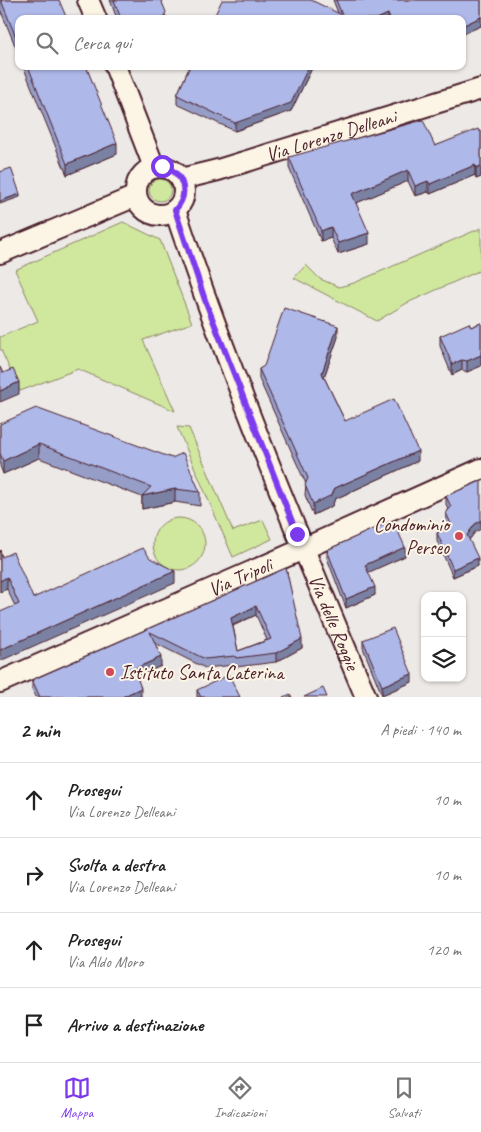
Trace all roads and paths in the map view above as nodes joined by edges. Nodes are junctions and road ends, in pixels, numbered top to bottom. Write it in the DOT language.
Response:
graph roads {
  1 [pos="88,0"];
  2 [pos="94,15"];
  3 [pos="117,70"];
  4 [pos="481,89"];
  5 [pos="154,167"];
  6 [pos="181,179"];
  7 [pos="136,196"];
  8 [pos="175,210"];
  9 [pos="0,253"];
  10 [pos="481,469"];
  11 [pos="304,549"];
  12 [pos="0,682"];
  13 [pos="366,697"];
  1 -- 2 [label="street"];
  3 -- 5 [label="street"];
  4 -- 6 [label="street, Via Lorenzo Delleani"];
  5 -- 6 [label="street"];
  5 -- 7 [label="street"];
  6 -- 8 [label="street"];
  7 -- 8 [label="street"];
  7 -- 9 [label="street"];
  8 -- 11 [label="street, Via delle Roggie"];
  10 -- 11 [label="street, Via Tripoli"];
  11 -- 12 [label="street, Via Tripoli"];
  11 -- 13 [label="street, Via delle Roggie"];
}
